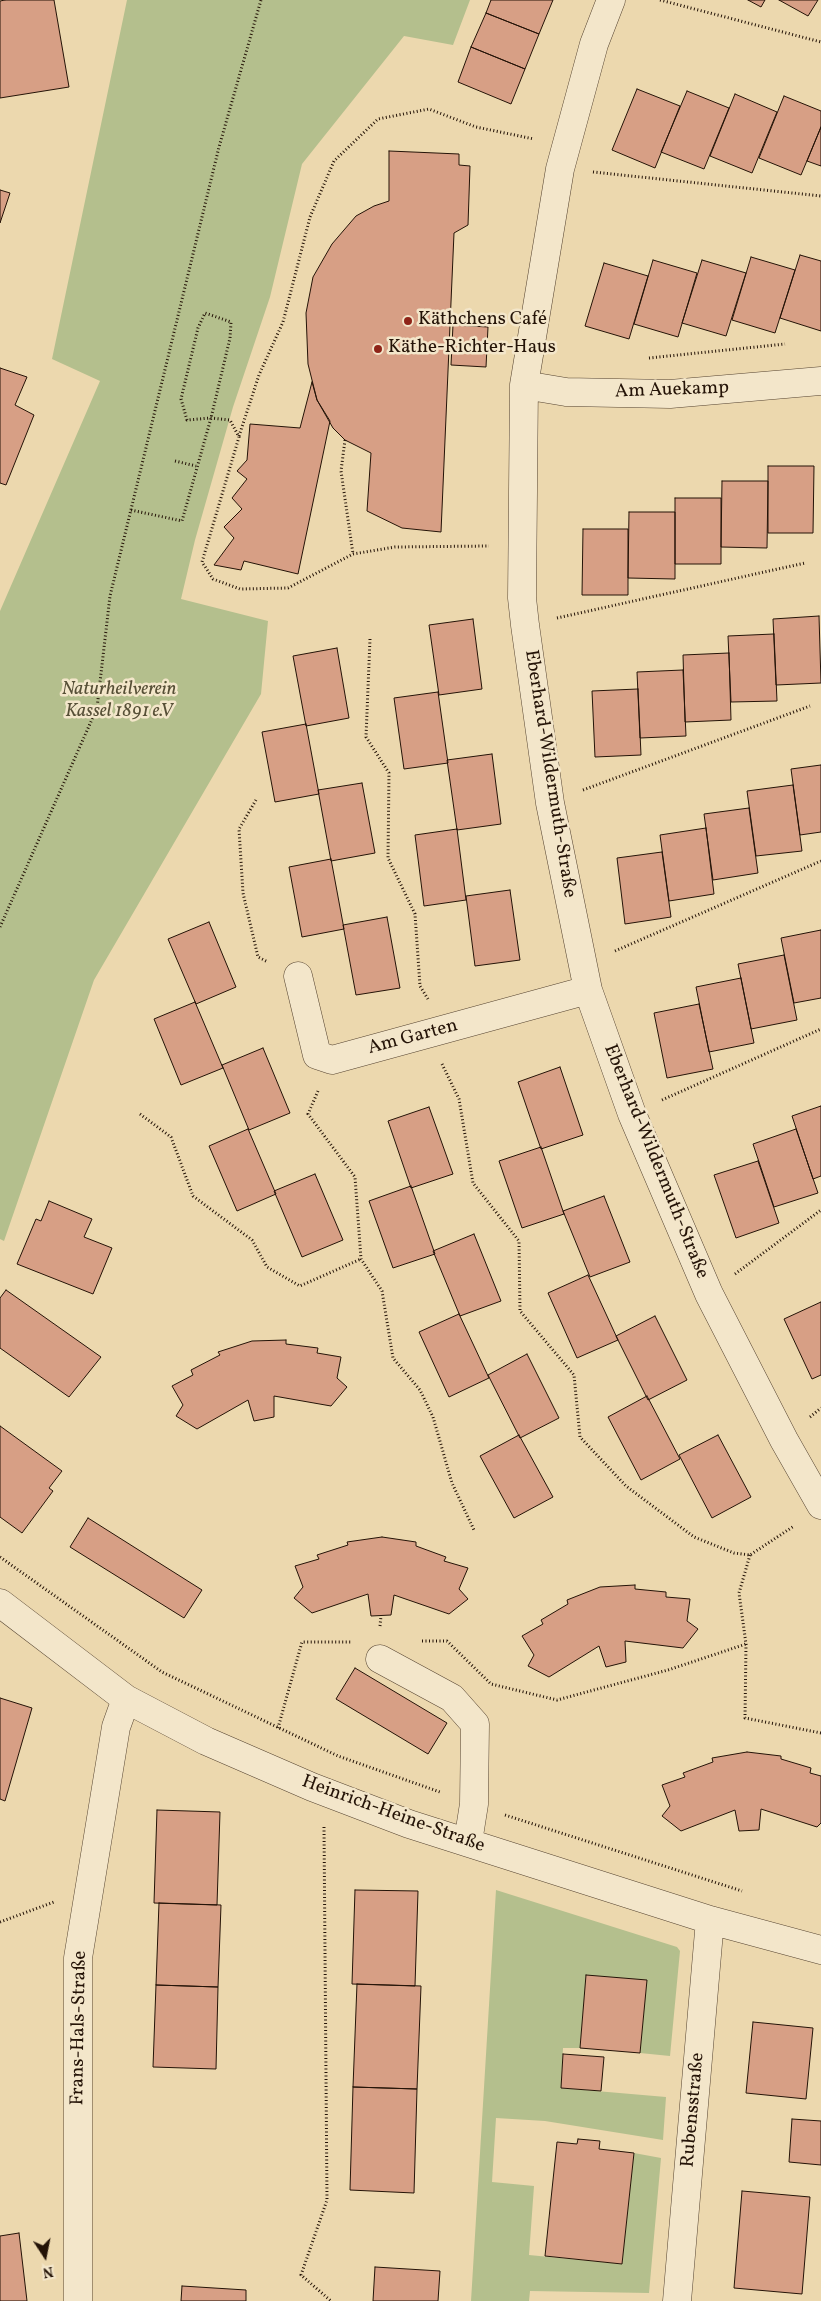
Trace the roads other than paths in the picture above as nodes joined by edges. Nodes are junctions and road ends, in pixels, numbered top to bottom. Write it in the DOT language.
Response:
graph roads {
  1 [pos="611,0"];
  2 [pos="821,381"];
  3 [pos="524,385"];
  4 [pos="298,976"];
  5 [pos="585,978"];
  6 [pos="821,1505"];
  7 [pos="0,1603"];
  8 [pos="370,1651"];
  9 [pos="126,1699"];
  10 [pos="468,1842"];
  11 [pos="710,1920"];
  12 [pos="821,1950"];
  13 [pos="78,2301"];
  14 [pos="677,2301"];
  1 -- 3 [label="street, Eberhard-Wildermuth-Straße"];
  2 -- 3 [label="street, Am Auekamp"];
  3 -- 5 [label="street, Eberhard-Wildermuth-Straße"];
  4 -- 5 [label="street, Am Garten"];
  5 -- 6 [label="street, Eberhard-Wildermuth-Straße"];
  7 -- 9 [label="street, Heinrich-Heine-Straße"];
  8 -- 10 [label="street"];
  9 -- 10 [label="street, Heinrich-Heine-Straße"];
  9 -- 13 [label="street, Frans-Hals-Straße"];
  10 -- 11 [label="street, Heinrich-Heine-Straße"];
  11 -- 12 [label="street, Heinrich-Heine-Straße"];
  11 -- 14 [label="street, Rubensstraße"];
}
